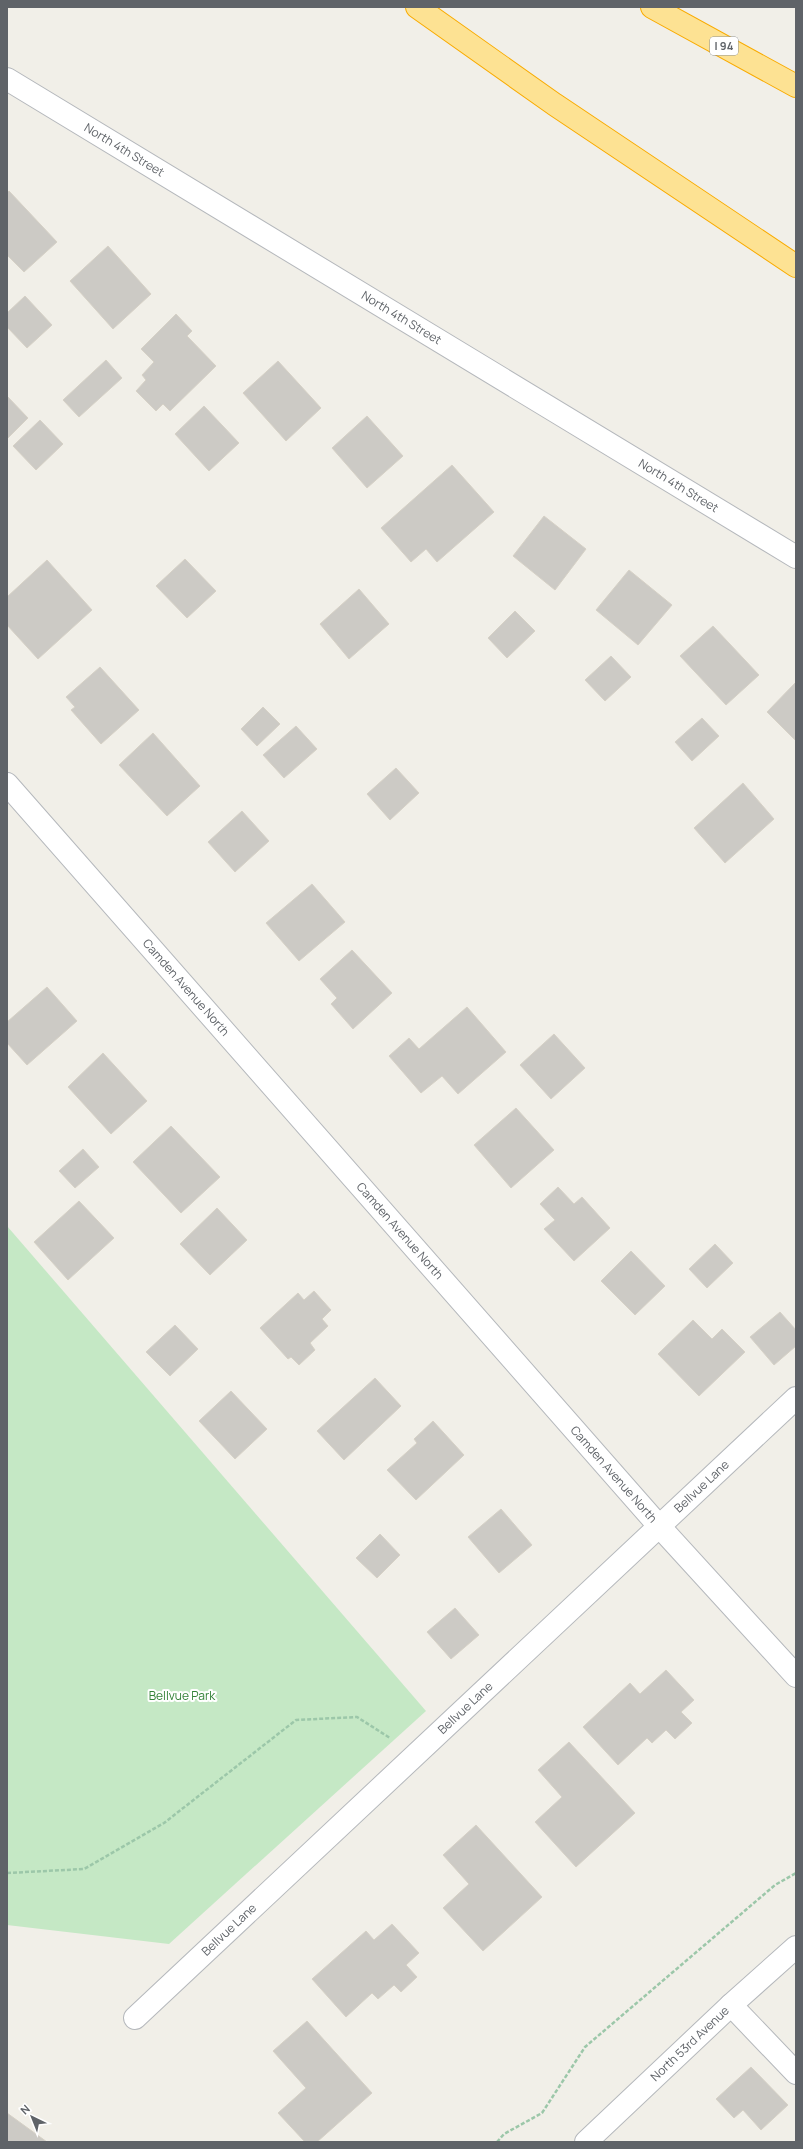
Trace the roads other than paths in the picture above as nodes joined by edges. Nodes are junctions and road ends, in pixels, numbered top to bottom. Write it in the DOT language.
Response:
graph roads {
  1 [pos="417,7"];
  2 [pos="652,7"];
  3 [pos="7,79"];
  4 [pos="796,86"];
  5 [pos="796,266"];
  6 [pos="796,557"];
  7 [pos="7,784"];
  8 [pos="796,1398"];
  9 [pos="659,1526"];
  10 [pos="796,1676"];
  11 [pos="796,1947"];
  12 [pos="731,2005"];
  13 [pos="135,2018"];
  14 [pos="796,2072"];
  15 [pos="586,2142"];
  1 -- 5 [label="highway"];
  2 -- 4 [label="highway, I 94"];
  3 -- 6 [label="street, North 4th Street"];
  7 -- 9 [label="street, Camden Avenue North"];
  8 -- 9 [label="street, Bellvue Lane"];
  9 -- 10 [label="street, Camden Avenue North"];
  9 -- 13 [label="street, Bellvue Lane"];
  11 -- 12 [label="street, North 53rd Avenue"];
  12 -- 14 [label="street"];
  12 -- 15 [label="street, North 53rd Avenue"];
}
